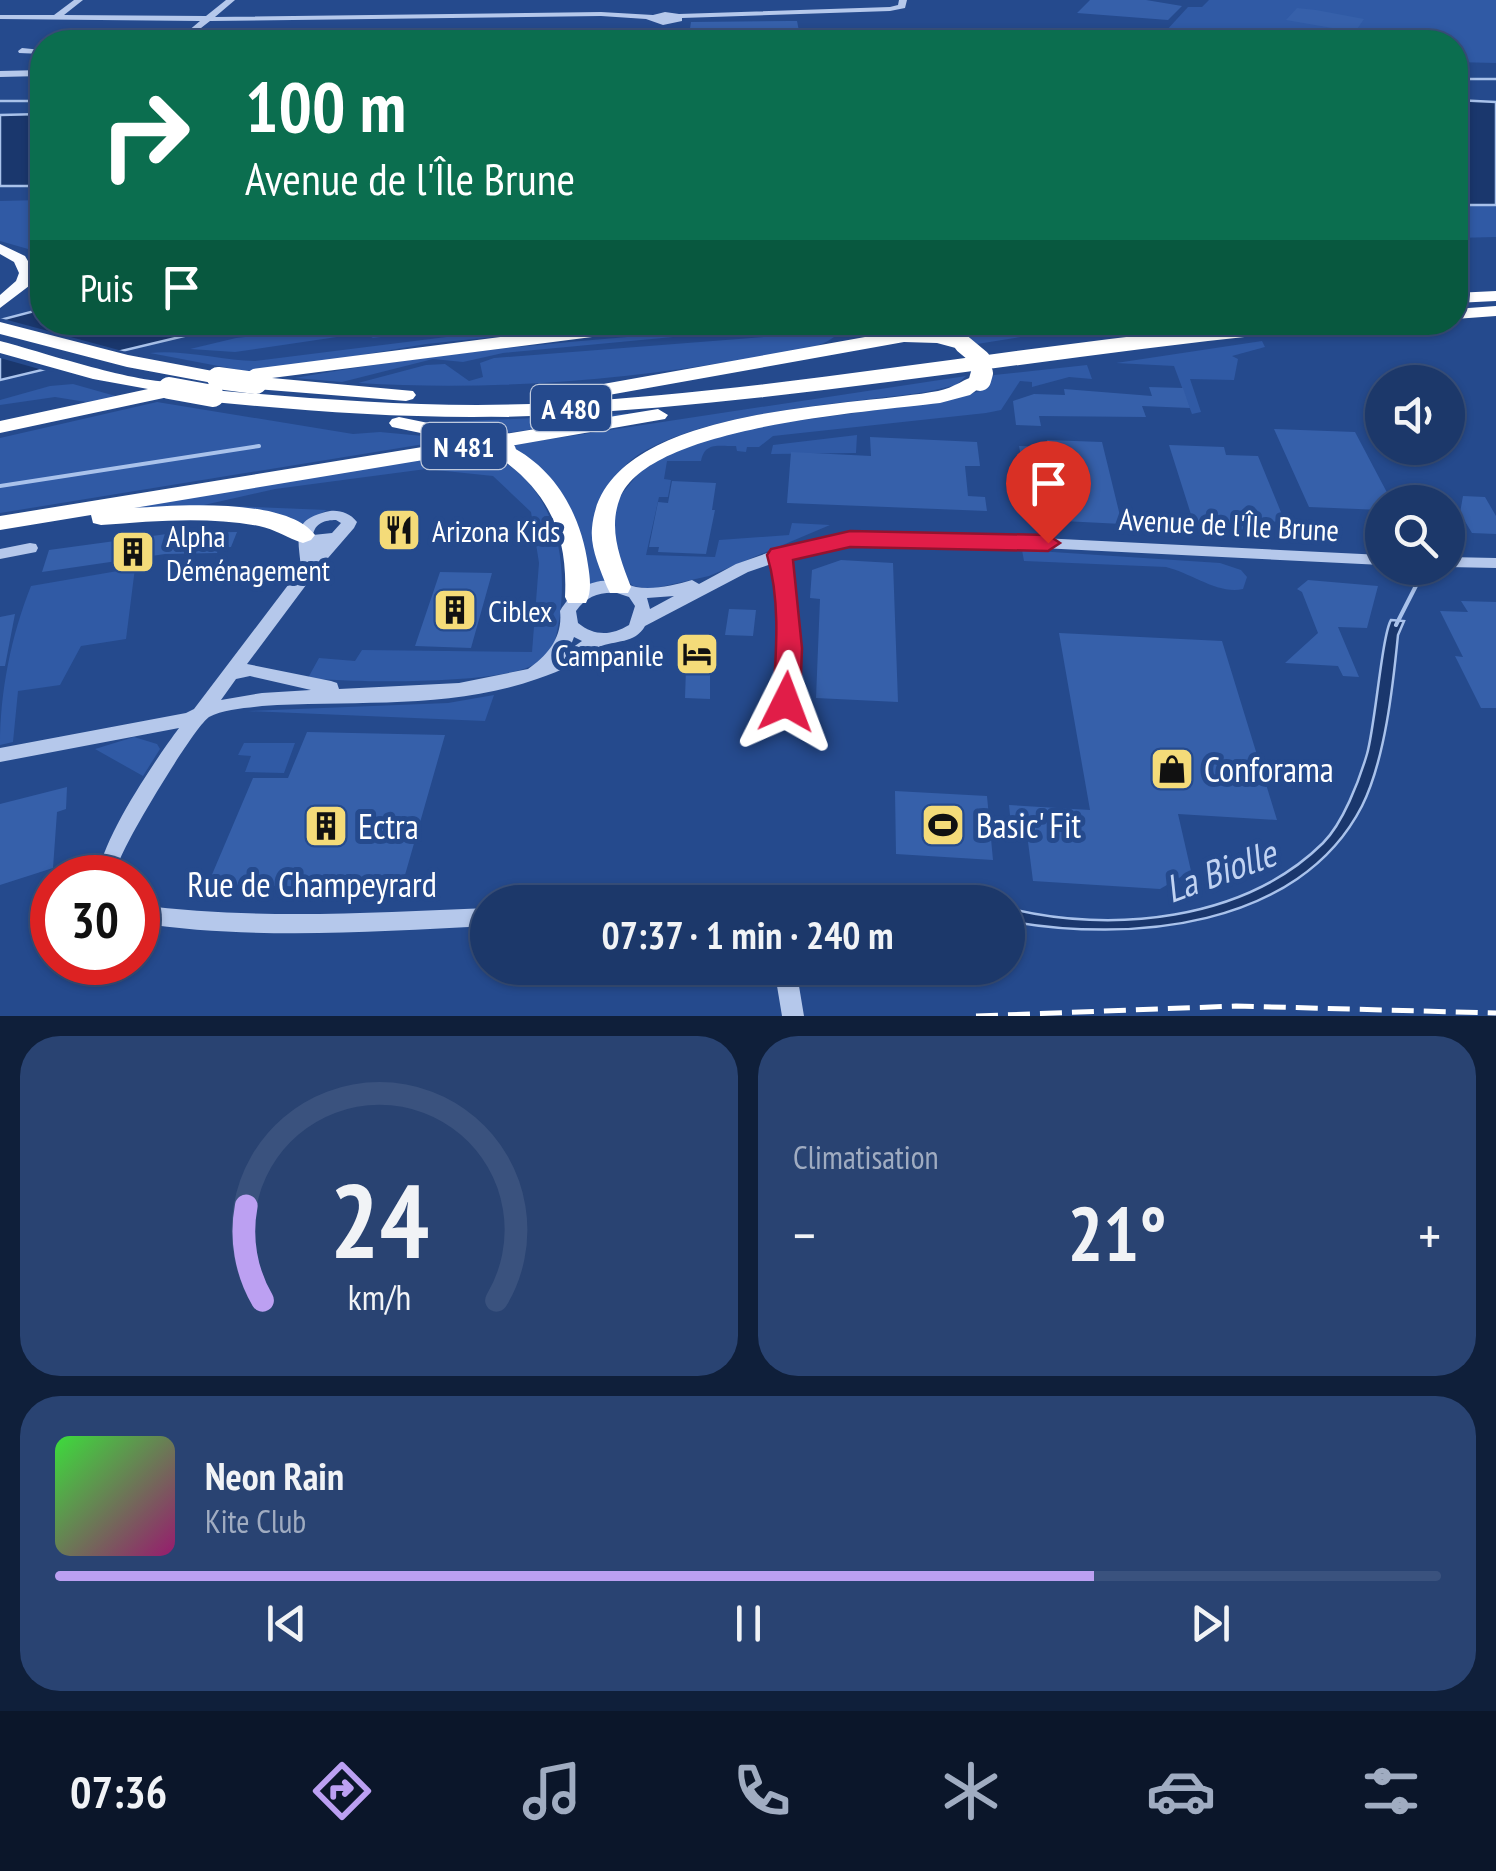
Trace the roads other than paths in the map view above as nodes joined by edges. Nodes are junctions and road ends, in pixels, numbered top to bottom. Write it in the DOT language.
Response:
graph roads {
  1 [pos="80,0"];
  2 [pos="231,0"];
  3 [pos="583,0"];
  4 [pos="900,4"];
  5 [pos="574,15"];
  6 [pos="0,18"];
  7 [pos="55,18"];
  8 [pos="208,19"];
  9 [pos="194,30"];
  10 [pos="22,51"];
  11 [pos="30,51"];
  12 [pos="30,70"];
  13 [pos="27,73"];
  14 [pos="30,73"];
  15 [pos="0,74"];
  16 [pos="4,252"];
  17 [pos="1468,291"];
  18 [pos="1496,292"];
  19 [pos="1468,296"];
  20 [pos="0,303"];
  21 [pos="1496,312"];
  22 [pos="1468,313"];
  23 [pos="0,328"];
  24 [pos="558,335"];
  25 [pos="576,335"];
  26 [pos="948,335"];
  27 [pos="1098,335"];
  28 [pos="1185,335"];
  29 [pos="534,338"];
  30 [pos="963,344"];
  31 [pos="0,347"];
  32 [pos="928,371"];
  33 [pos="216,387"];
  34 [pos="592,392"];
  35 [pos="0,427"];
  36 [pos="0,523"];
  37 [pos="0,532"];
  38 [pos="304,537"];
  39 [pos="30,548"];
  40 [pos="0,554"];
  41 [pos="1365,559"];
  42 [pos="1465,562"];
  43 [pos="780,563"];
  44 [pos="1496,563"];
  45 [pos="309,569"];
  46 [pos="720,578"];
  47 [pos="627,590"];
  48 [pos="577,597"];
  49 [pos="642,621"];
  50 [pos="570,626"];
  51 [pos="597,640"];
  52 [pos="232,673"];
  53 [pos="531,676"];
  54 [pos="354,692"];
  55 [pos="208,709"];
  56 [pos="167,723"];
  57 [pos="183,738"];
  58 [pos="0,755"];
  59 [pos="112,855"];
  60 [pos="160,917"];
  61 [pos="470,917"];
  62 [pos="788,985"];
  63 [pos="794,1016"];
  1 -- 7 [label="street"];
  2 -- 8 [label="street"];
  3 -- 5 [label="street"];
  4 -- 5 [label="street"];
  5 -- 8 [label="street"];
  6 -- 7 [label="street"];
  7 -- 8 [label="street"];
  8 -- 9 [label="street"];
  10 -- 11 [label="street"];
  12 -- 13 [label="street"];
  13 -- 14 [label="street"];
  13 -- 15 [label="street"];
  16 -- 20 [label="main road"];
  17 -- 18 [label="highway"];
  18 -- 19 [label="highway"];
  21 -- 22 [label="highway"];
  23 -- 33 [label="highway, A 480"];
  24 -- 29 [label="highway"];
  25 -- 29 [label="highway"];
  26 -- 30 [label="highway"];
  27 -- 34 [label="highway, A 480"];
  28 -- 32 [label="highway"];
  29 -- 35 [label="highway"];
  30 -- 34 [label="highway"];
  30 -- 47 [label="highway, bridge"];
  31 -- 33 [label="highway, A 480, bridge"];
  32 -- 33 [label="highway, A 480"];
  32 -- 36 [label="highway, N 481"];
  33 -- 34 [label="highway, A 480, bridge"];
  33 -- 48 [label="highway, bridge"];
  37 -- 38 [label="highway"];
  38 -- 45 [label="street"];
  38 -- 45 [label="street"];
  39 -- 40 [label="street"];
  41 -- 43 [label="street, Avenue de l'Île Brune"];
  42 -- 44 [label="street"];
  43 -- 43 [label="street"];
  43 -- 46 [label="street, Avenue de l'Île Brune"];
  45 -- 52 [label="street"];
  46 -- 47 [label="street, Avenue de l'Île Brune"];
  46 -- 49 [label="street, Avenue de l'Île Brune"];
  47 -- 48 [label="street"];
  47 -- 49 [label="street"];
  48 -- 50 [label="street"];
  49 -- 51 [label="street"];
  50 -- 51 [label="street"];
  50 -- 53 [label="street"];
  51 -- 53 [label="street"];
  52 -- 54 [label="street"];
  52 -- 55 [label="street"];
  53 -- 54 [label="street"];
  54 -- 55 [label="street"];
  55 -- 56 [label="street"];
  55 -- 57 [label="street"];
  56 -- 57 [label="street"];
  56 -- 58 [label="street"];
  57 -- 59 [label="street"];
  60 -- 61 [label="street, Rue de Champeyrard"];
  62 -- 63 [label="street"];
}
